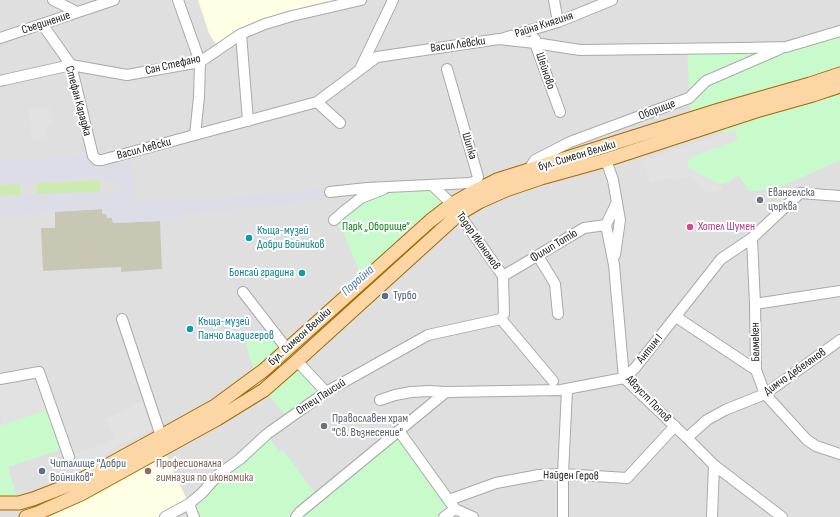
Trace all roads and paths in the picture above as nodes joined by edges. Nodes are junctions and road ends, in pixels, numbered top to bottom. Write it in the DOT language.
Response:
graph roads {
  1 [pos="53,0"];
  2 [pos="82,0"];
  3 [pos="114,0"];
  4 [pos="178,0"];
  5 [pos="361,0"];
  6 [pos="393,0"];
  7 [pos="554,0"];
  8 [pos="612,0"];
  9 [pos="79,12"];
  10 [pos="558,22"];
  11 [pos="42,24"];
  12 [pos="535,28"];
  13 [pos="840,31"];
  14 [pos="241,34"];
  15 [pos="0,38"];
  16 [pos="499,39"];
  17 [pos="535,43"];
  18 [pos="786,46"];
  19 [pos="200,62"];
  20 [pos="71,65"];
  21 [pos="447,69"];
  22 [pos="359,71"];
  23 [pos="840,74"];
  24 [pos="0,81"];
  25 [pos="840,86"];
  26 [pos="317,102"];
  27 [pos="560,112"];
  28 [pos="248,121"];
  29 [pos="340,123"];
  30 [pos="195,135"];
  31 [pos="97,160"];
  32 [pos="606,160"];
  33 [pos="528,171"];
  34 [pos="432,185"];
  35 [pos="391,187"];
  36 [pos="330,192"];
  37 [pos="840,196"];
  38 [pos="617,202"];
  39 [pos="455,209"];
  40 [pos="334,220"];
  41 [pos="606,224"];
  42 [pos="752,238"];
  43 [pos="538,256"];
  44 [pos="614,265"];
  45 [pos="503,276"];
  46 [pos="840,291"];
  47 [pos="243,292"];
  48 [pos="756,304"];
  49 [pos="558,314"];
  50 [pos="676,316"];
  51 [pos="122,319"];
  52 [pos="501,319"];
  53 [pos="840,340"];
  54 [pos="287,349"];
  55 [pos="297,361"];
  56 [pos="756,370"];
  57 [pos="624,378"];
  58 [pos="0,379"];
  59 [pos="553,381"];
  60 [pos="567,390"];
  61 [pos="326,392"];
  62 [pos="446,392"];
  63 [pos="765,394"];
  64 [pos="380,400"];
  65 [pos="675,426"];
  66 [pos="399,431"];
  67 [pos="161,436"];
  68 [pos="687,438"];
  69 [pos="840,454"];
  70 [pos="69,457"];
  71 [pos="714,465"];
  72 [pos="563,474"];
  73 [pos="449,500"];
  74 [pos="0,503"];
  75 [pos="189,504"];
  76 [pos="455,509"];
  77 [pos="26,517"];
  78 [pos="165,517"];
  79 [pos="194,517"];
  80 [pos="296,517"];
  81 [pos="444,517"];
  82 [pos="473,517"];
  83 [pos="563,517"];
  84 [pos="712,517"];
  85 [pos="782,517"];
  1 -- 9 [label="street"];
  2 -- 9 [label="street"];
  3 -- 9 [label="street, Съединение"];
  4 -- 19 [label="street"];
  5 -- 14 [label="street, Сан Стефано"];
  6 -- 22 [label="street"];
  7 -- 10 [label="street"];
  8 -- 10 [label="street, Райна Княгиня"];
  9 -- 11 [label="street, Съединение"];
  10 -- 12 [label="street, Райна Княгиня"];
  11 -- 15 [label="street, Съединение"];
  11 -- 20 [label="street, Стефан Караджа"];
  12 -- 16 [label="street, Райна Княгиня"];
  12 -- 17 [label="street, Шейново"];
  13 -- 18 [label="street, Васил Левски"];
  14 -- 19 [label="street, Сан Стефано"];
  14 -- 28 [label="street"];
  16 -- 17 [label="street, Васил Левски"];
  16 -- 22 [label="street, Васил Левски"];
  17 -- 18 [label="street, Васил Левски"];
  17 -- 27 [label="street, Шейново"];
  18 -- 33 [label="street, Оборище"];
  19 -- 20 [label="street, Сан Стефано"];
  19 -- 30 [label="street"];
  20 -- 24 [label="street, Сан Стефано"];
  20 -- 31 [label="street, Стефан Караджа"];
  21 -- 34 [label="street, Шипка"];
  22 -- 26 [label="street, Васил Левски"];
  23 -- 33 [label="main road, бул. Симеон Велики"];
  25 -- 32 [label="main road, бул. Симеон Велики"];
  26 -- 28 [label="street, Васил Левски"];
  26 -- 29 [label="street"];
  28 -- 30 [label="street, Васил Левски"];
  30 -- 31 [label="street, Васил Левски"];
  32 -- 38 [label="street"];
  32 -- 39 [label="main road, бул. Симеон Велики"];
  33 -- 39 [label="main road, бул. Симеон Велики"];
  34 -- 35 [label="street"];
  34 -- 39 [label="street, Тодор Икономов"];
  35 -- 36 [label="street"];
  35 -- 40 [label="street"];
  37 -- 42 [label="street, Антим I"];
  38 -- 41 [label="street"];
  38 -- 44 [label="street"];
  39 -- 45 [label="street, Тодор Икономов"];
  39 -- 54 [label="main road, бул. Симеон Велики"];
  39 -- 55 [label="main road, бул. Симеон Велики"];
  41 -- 43 [label="street, Филип Тотю"];
  41 -- 44 [label="street"];
  42 -- 48 [label="street, Белмекен"];
  42 -- 50 [label="street, Антим I"];
  43 -- 45 [label="street, Филип Тотю"];
  43 -- 49 [label="street"];
  44 -- 57 [label="street, Август Попов"];
  45 -- 52 [label="street, Тодор Икономов"];
  46 -- 48 [label="street"];
  47 -- 54 [label="street"];
  48 -- 56 [label="street, Белмекен"];
  50 -- 56 [label="street"];
  50 -- 57 [label="street, Антим I"];
  51 -- 67 [label="street"];
  52 -- 59 [label="street"];
  52 -- 61 [label="street, Отец Паисий"];
  53 -- 63 [label="street, Димчо Дебелянов"];
  54 -- 67 [label="main road, бул. Симеон Велики"];
  55 -- 61 [label="street"];
  55 -- 77 [label="main road, бул. Симеон Велики"];
  56 -- 63 [label="street, Белмекен"];
  57 -- 60 [label="street"];
  57 -- 65 [label="street, Август Попов"];
  58 -- 70 [label="street"];
  60 -- 62 [label="street"];
  60 -- 72 [label="street"];
  61 -- 75 [label="street, Отец Паисий"];
  62 -- 64 [label="street"];
  62 -- 66 [label="street"];
  63 -- 68 [label="street, Димчо Дебелянов"];
  63 -- 69 [label="street, Белмекен"];
  65 -- 68 [label="street, Август Попов"];
  65 -- 72 [label="street, Найден Геров"];
  66 -- 73 [label="street"];
  66 -- 80 [label="street"];
  67 -- 74 [label="main road, бул. Симеон Велики"];
  68 -- 71 [label="street, Август Попов"];
  71 -- 84 [label="street"];
  71 -- 85 [label="street, Август Попов"];
  72 -- 73 [label="street, Найден Геров"];
  72 -- 83 [label="street"];
  73 -- 76 [label="street"];
  75 -- 78 [label="street, Отец Паисий"];
  75 -- 79 [label="street"];
  76 -- 81 [label="street"];
  76 -- 82 [label="street"];
}
